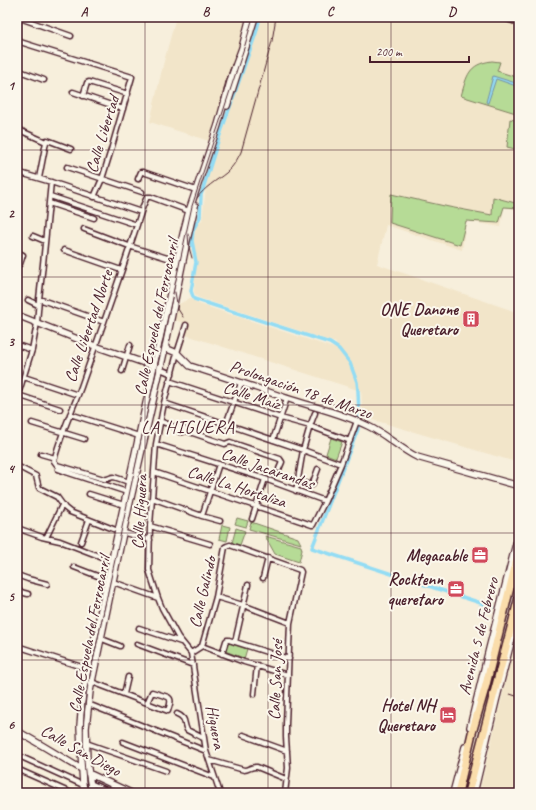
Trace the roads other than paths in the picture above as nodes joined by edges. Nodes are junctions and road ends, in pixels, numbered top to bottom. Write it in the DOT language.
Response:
graph roads {
  1 [pos="17,17"];
  2 [pos="250,17"];
  3 [pos="255,17"];
  4 [pos="504,17"];
  5 [pos="519,22"];
  6 [pos="71,36"];
  7 [pos="17,41"];
  8 [pos="17,70"];
  9 [pos="44,80"];
  10 [pos="73,92"];
  11 [pos="128,94"];
  12 [pos="83,96"];
  13 [pos="123,110"];
  14 [pos="17,129"];
  15 [pos="46,142"];
  16 [pos="71,148"];
  17 [pos="67,167"];
  18 [pos="17,172"];
  19 [pos="38,178"];
  20 [pos="102,179"];
  21 [pos="138,179"];
  22 [pos="51,182"];
  23 [pos="196,190"];
  24 [pos="142,192"];
  25 [pos="50,196"];
  26 [pos="94,197"];
  27 [pos="49,203"];
  28 [pos="189,211"];
  29 [pos="141,212"];
  30 [pos="94,218"];
  31 [pos="137,225"];
  32 [pos="84,229"];
  33 [pos="33,236"];
  34 [pos="45,241"];
  35 [pos="129,246"];
  36 [pos="64,250"];
  37 [pos="17,252"];
  38 [pos="177,260"];
  39 [pos="20,264"];
  40 [pos="121,270"];
  41 [pos="39,299"];
  42 [pos="28,300"];
  43 [pos="38,305"];
  44 [pos="17,315"];
  45 [pos="104,322"];
  46 [pos="37,323"];
  47 [pos="186,325"];
  48 [pos="17,344"];
  49 [pos="130,345"];
  50 [pos="95,346"];
  51 [pos="165,348"];
  52 [pos="32,350"];
  53 [pos="177,352"];
  54 [pos="127,357"];
  55 [pos="157,368"];
  56 [pos="122,371"];
  57 [pos="172,374"];
  58 [pos="24,377"];
  59 [pos="170,381"];
  60 [pos="241,383"];
  61 [pos="78,395"];
  62 [pos="17,396"];
  63 [pos="287,398"];
  64 [pos="164,403"];
  65 [pos="234,403"];
  66 [pos="60,409"];
  67 [pos="315,413"];
  68 [pos="70,414"];
  69 [pos="281,418"];
  70 [pos="160,420"];
  71 [pos="357,421"];
  72 [pos="32,423"];
  73 [pos="145,423"];
  74 [pos="226,424"];
  75 [pos="310,426"];
  76 [pos="63,433"];
  77 [pos="139,436"];
  78 [pos="84,439"];
  79 [pos="273,440"];
  80 [pos="350,441"];
  81 [pos="156,444"];
  82 [pos="302,450"];
  83 [pos="41,454"];
  84 [pos="55,460"];
  85 [pos="219,464"];
  86 [pos="341,464"];
  87 [pos="17,466"];
  88 [pos="58,469"];
  89 [pos="280,469"];
  90 [pos="318,469"];
  91 [pos="67,470"];
  92 [pos="154,472"];
  93 [pos="265,479"];
  94 [pos="298,481"];
  95 [pos="129,482"];
  96 [pos="519,486"];
  97 [pos="209,491"];
  98 [pos="296,491"];
  99 [pos="127,492"];
  100 [pos="89,494"];
  101 [pos="152,498"];
  102 [pos="326,502"];
  103 [pos="62,505"];
  104 [pos="124,506"];
  105 [pos="256,506"];
  106 [pos="202,516"];
  107 [pos="252,519"];
  108 [pos="89,520"];
  109 [pos="220,521"];
  110 [pos="150,526"];
  111 [pos="17,528"];
  112 [pos="121,532"];
  113 [pos="519,532"];
  114 [pos="46,538"];
  115 [pos="150,540"];
  116 [pos="81,542"];
  117 [pos="210,544"];
  118 [pos="519,551"];
  119 [pos="268,558"];
  120 [pos="112,561"];
  121 [pos="74,567"];
  122 [pos="17,575"];
  123 [pos="263,578"];
  124 [pos="110,581"];
  125 [pos="47,584"];
  126 [pos="248,585"];
  127 [pos="17,591"];
  128 [pos="28,594"];
  129 [pos="216,597"];
  130 [pos="519,597"];
  131 [pos="158,598"];
  132 [pos="243,605"];
  133 [pos="519,611"];
  134 [pos="290,623"];
  135 [pos="139,628"];
  136 [pos="102,639"];
  137 [pos="181,642"];
  138 [pos="235,642"];
  139 [pos="137,644"];
  140 [pos="17,646"];
  141 [pos="120,646"];
  142 [pos="202,646"];
  143 [pos="192,653"];
  144 [pos="222,654"];
  145 [pos="289,659"];
  146 [pos="193,665"];
  147 [pos="257,665"];
  148 [pos="88,669"];
  149 [pos="288,675"];
  150 [pos="128,677"];
  151 [pos="92,682"];
  152 [pos="124,694"];
  153 [pos="254,694"];
  154 [pos="496,701"];
  155 [pos="147,703"];
  156 [pos="88,704"];
  157 [pos="476,707"];
  158 [pos="177,714"];
  159 [pos="485,728"];
  160 [pos="17,732"];
  161 [pos="243,734"];
  162 [pos="472,734"];
  163 [pos="204,738"];
  164 [pos="123,742"];
  165 [pos="86,743"];
  166 [pos="206,751"];
  167 [pos="287,751"];
  168 [pos="17,755"];
  169 [pos="208,760"];
  170 [pos="17,769"];
  171 [pos="82,769"];
  172 [pos="166,771"];
  173 [pos="88,773"];
  174 [pos="214,777"];
  175 [pos="286,779"];
  176 [pos="90,783"];
  177 [pos="83,785"];
  178 [pos="71,793"];
  179 [pos="85,793"];
  180 [pos="92,793"];
  181 [pos="113,793"];
  182 [pos="130,793"];
  183 [pos="220,793"];
  184 [pos="285,793"];
  185 [pos="453,793"];
  186 [pos="458,793"];
  187 [pos="468,793"];
  188 [pos="473,793"];
  1 -- 6 [label="street"];
  2 -- 23 [label="street, Calle Espuela del Ferrocarril"];
  3 -- 51 [label="street, Calle Espuela del Ferrocarril"];
  4 -- 5 [label="main road"];
  7 -- 11 [label="street, Calle Libertad"];
  8 -- 9 [label="street"];
  10 -- 12 [label="street"];
  11 -- 12 [label="street"];
  11 -- 13 [label="street, Calle Libertad"];
  12 -- 13 [label="street"];
  13 -- 20 [label="street, Calle Libertad"];
  14 -- 15 [label="street"];
  15 -- 16 [label="street"];
  15 -- 19 [label="street"];
  17 -- 20 [label="street"];
  18 -- 19 [label="street"];
  19 -- 22 [label="street"];
  20 -- 24 [label="street"];
  20 -- 26 [label="street, Calle Libertad"];
  21 -- 23 [label="street"];
  22 -- 25 [label="street"];
  22 -- 26 [label="street"];
  23 -- 28 [label="street, Calle Espuela del Ferrocarril"];
  25 -- 27 [label="street"];
  25 -- 31 [label="street"];
  26 -- 29 [label="street"];
  27 -- 30 [label="street"];
  27 -- 34 [label="street"];
  28 -- 29 [label="street, Calle Libertad Norte"];
  28 -- 38 [label="street, Calle Espuela del Ferrocarril"];
  29 -- 31 [label="street, Calle Libertad Norte"];
  31 -- 35 [label="street, Calle Libertad Norte"];
  32 -- 35 [label="street"];
  33 -- 34 [label="street"];
  34 -- 41 [label="street"];
  35 -- 38 [label="street"];
  35 -- 40 [label="street, Calle Libertad Norte"];
  36 -- 40 [label="street"];
  37 -- 39 [label="street"];
  38 -- 55 [label="street, Calle Espuela del Ferrocarril"];
  40 -- 45 [label="street, Calle Libertad Norte"];
  41 -- 43 [label="street"];
  41 -- 45 [label="street"];
  42 -- 43 [label="street"];
  43 -- 46 [label="street"];
  44 -- 46 [label="street"];
  45 -- 50 [label="street, Calle Libertad Norte"];
  46 -- 50 [label="street"];
  46 -- 52 [label="street"];
  47 -- 53 [label="street, Calle Higuera"];
  48 -- 52 [label="street"];
  49 -- 54 [label="street"];
  50 -- 54 [label="street"];
  50 -- 61 [label="street, Calle Libertad Norte"];
  51 -- 53 [label="street, Prolongación 18 de Marzo"];
  51 -- 55 [label="street, Calle Espuela del Ferrocarril"];
  52 -- 58 [label="street"];
  53 -- 57 [label="street, Calle Higuera"];
  53 -- 60 [label="street, Prolongación 18 de Marzo"];
  54 -- 55 [label="street"];
  54 -- 56 [label="street"];
  55 -- 57 [label="street"];
  55 -- 73 [label="street, Calle Espuela del Ferrocarril"];
  57 -- 59 [label="street, Calle Higuera"];
  58 -- 61 [label="street"];
  58 -- 62 [label="street"];
  59 -- 64 [label="street, Calle Higuera"];
  59 -- 65 [label="street, Calle Maíz"];
  60 -- 63 [label="street, Prolongación 18 de Marzo"];
  60 -- 65 [label="street"];
  61 -- 68 [label="street, Calle Libertad Norte"];
  62 -- 66 [label="street"];
  63 -- 69 [label="street"];
  63 -- 71 [label="street, Prolongación 18 de Marzo"];
  64 -- 70 [label="street, Calle Higuera"];
  64 -- 74 [label="street"];
  65 -- 69 [label="street, Calle Maíz"];
  65 -- 74 [label="street"];
  67 -- 75 [label="street"];
  68 -- 76 [label="street, Calle Libertad Norte"];
  68 -- 77 [label="street"];
  69 -- 75 [label="street, Calle Maíz"];
  69 -- 79 [label="street"];
  70 -- 81 [label="street, Calle Higuera"];
  70 -- 89 [label="street"];
  71 -- 80 [label="street"];
  71 -- 96 [label="street, Prolongación 18 de Marzo"];
  72 -- 76 [label="street"];
  73 -- 77 [label="street, Calle Espuela del Ferrocarril"];
  73 -- 112 [label="street, Calle Espuela del Ferrocarril"];
  74 -- 79 [label="street"];
  75 -- 80 [label="street, Calle Maíz"];
  75 -- 82 [label="street"];
  76 -- 78 [label="street"];
  76 -- 84 [label="street, Calle Libertad Norte"];
  77 -- 95 [label="street, Calle Espuela del Ferrocarril"];
  79 -- 82 [label="street"];
  80 -- 86 [label="street"];
  81 -- 85 [label="street, Calle Jacarandas"];
  81 -- 92 [label="street, Calle Higuera"];
  82 -- 86 [label="street"];
  82 -- 94 [label="street"];
  83 -- 84 [label="street"];
  84 -- 91 [label="street"];
  85 -- 93 [label="street, Calle Jacarandas"];
  85 -- 97 [label="street"];
  86 -- 102 [label="street"];
  87 -- 103 [label="street"];
  88 -- 91 [label="street"];
  90 -- 94 [label="street"];
  91 -- 95 [label="street"];
  91 -- 99 [label="street"];
  92 -- 97 [label="street, Calle La Hortaliza"];
  92 -- 101 [label="street, Calle Higuera"];
  93 -- 98 [label="street, Calle Jacarandas"];
  93 -- 105 [label="street"];
  94 -- 98 [label="street"];
  95 -- 99 [label="street, Calle Espuela del Ferrocarril"];
  97 -- 105 [label="street, Calle La Hortaliza"];
  97 -- 106 [label="street"];
  98 -- 102 [label="street, Calle Jacarandas"];
  99 -- 104 [label="street, Calle Espuela del Ferrocarril"];
  100 -- 104 [label="street"];
  101 -- 106 [label="street"];
  101 -- 110 [label="street, Calle Higuera"];
  102 -- 105 [label="street, Calle La Hortaliza"];
  103 -- 108 [label="street"];
  103 -- 114 [label="street"];
  104 -- 112 [label="street, Calle Espuela del Ferrocarril"];
  105 -- 107 [label="street"];
  106 -- 109 [label="street"];
  108 -- 112 [label="street"];
  108 -- 116 [label="street"];
  110 -- 115 [label="street, Calle Higuera"];
  110 -- 117 [label="street"];
  111 -- 114 [label="street"];
  112 -- 115 [label="street"];
  112 -- 120 [label="street, Calle Espuela del Ferrocarril"];
  112 -- 124 [label="street, Calle Espuela del Ferrocarril"];
  113 -- 157 [label="street, Avenida 5 de Febrero"];
  114 -- 120 [label="street"];
  115 -- 131 [label="street, Calle Higuera"];
  118 -- 162 [label="highway, Avenida 5 de Febrero"];
  119 -- 123 [label="street"];
  119 -- 129 [label="street, Calle Galindo"];
  119 -- 134 [label="street, Calle San José"];
  120 -- 124 [label="street, Calle Espuela del Ferrocarril"];
  121 -- 124 [label="street"];
  122 -- 125 [label="street"];
  124 -- 131 [label="street"];
  124 -- 136 [label="street, Calle Espuela del Ferrocarril"];
  124 -- 148 [label="street, Calle Espuela del Ferrocarril"];
  126 -- 132 [label="street"];
  127 -- 128 [label="street"];
  129 -- 132 [label="street"];
  129 -- 142 [label="street, Calle Galindo"];
  130 -- 159 [label="highway, Avenida 5 de Febrero"];
  131 -- 137 [label="street, Calle Higuera"];
  132 -- 134 [label="street"];
  132 -- 138 [label="street"];
  133 -- 154 [label="street, Avenida 5 de Febrero"];
  134 -- 145 [label="street, Calle San José"];
  135 -- 137 [label="street"];
  136 -- 141 [label="street"];
  136 -- 151 [label="street, Calle Espuela del Ferrocarril"];
  137 -- 143 [label="street, Calle Higuera"];
  138 -- 144 [label="street"];
  138 -- 145 [label="street"];
  139 -- 146 [label="street"];
  140 -- 148 [label="street"];
  142 -- 143 [label="street"];
  142 -- 144 [label="street"];
  143 -- 146 [label="street"];
  144 -- 147 [label="street"];
  145 -- 149 [label="street, Calle San José"];
  146 -- 163 [label="street, Higuera"];
  147 -- 149 [label="street"];
  147 -- 153 [label="street"];
  148 -- 171 [label="street, Calle Espuela del Ferrocarril"];
  149 -- 167 [label="street, Calle San José"];
  150 -- 152 [label="street"];
  151 -- 152 [label="street"];
  151 -- 156 [label="street, Calle Espuela del Ferrocarril"];
  152 -- 155 [label="street"];
  154 -- 159 [label="highway"];
  154 -- 188 [label="street, Avenida 5 de Febrero"];
  155 -- 155 [label="street"];
  156 -- 165 [label="street, Calle Espuela del Ferrocarril"];
  156 -- 166 [label="street"];
  157 -- 162 [label="highway"];
  157 -- 185 [label="street, Avenida 5 de Febrero"];
  158 -- 163 [label="street"];
  159 -- 187 [label="highway, Avenida 5 de Febrero"];
  160 -- 171 [label="street, Calle San Diego"];
  161 -- 167 [label="street"];
  162 -- 186 [label="highway, Avenida 5 de Febrero"];
  163 -- 166 [label="street, Higuera"];
  164 -- 174 [label="street"];
  165 -- 172 [label="street"];
  165 -- 173 [label="street, Calle Espuela del Ferrocarril"];
  166 -- 169 [label="street, Higuera"];
  167 -- 175 [label="street, Calle San José"];
  168 -- 177 [label="street"];
  169 -- 174 [label="street, Higuera"];
  169 -- 175 [label="street"];
  170 -- 178 [label="street"];
  171 -- 173 [label="street, Calle San Diego"];
  171 -- 177 [label="street, Calle Espuela del Ferrocarril"];
  173 -- 176 [label="street, Calle Espuela del Ferrocarril"];
  173 -- 182 [label="street, Calle San Diego"];
  174 -- 183 [label="street, Higuera"];
  175 -- 184 [label="street, Calle San José"];
  176 -- 180 [label="street, Calle Espuela del Ferrocarril"];
  176 -- 181 [label="street"];
  177 -- 179 [label="street, Calle Espuela del Ferrocarril"];
}
